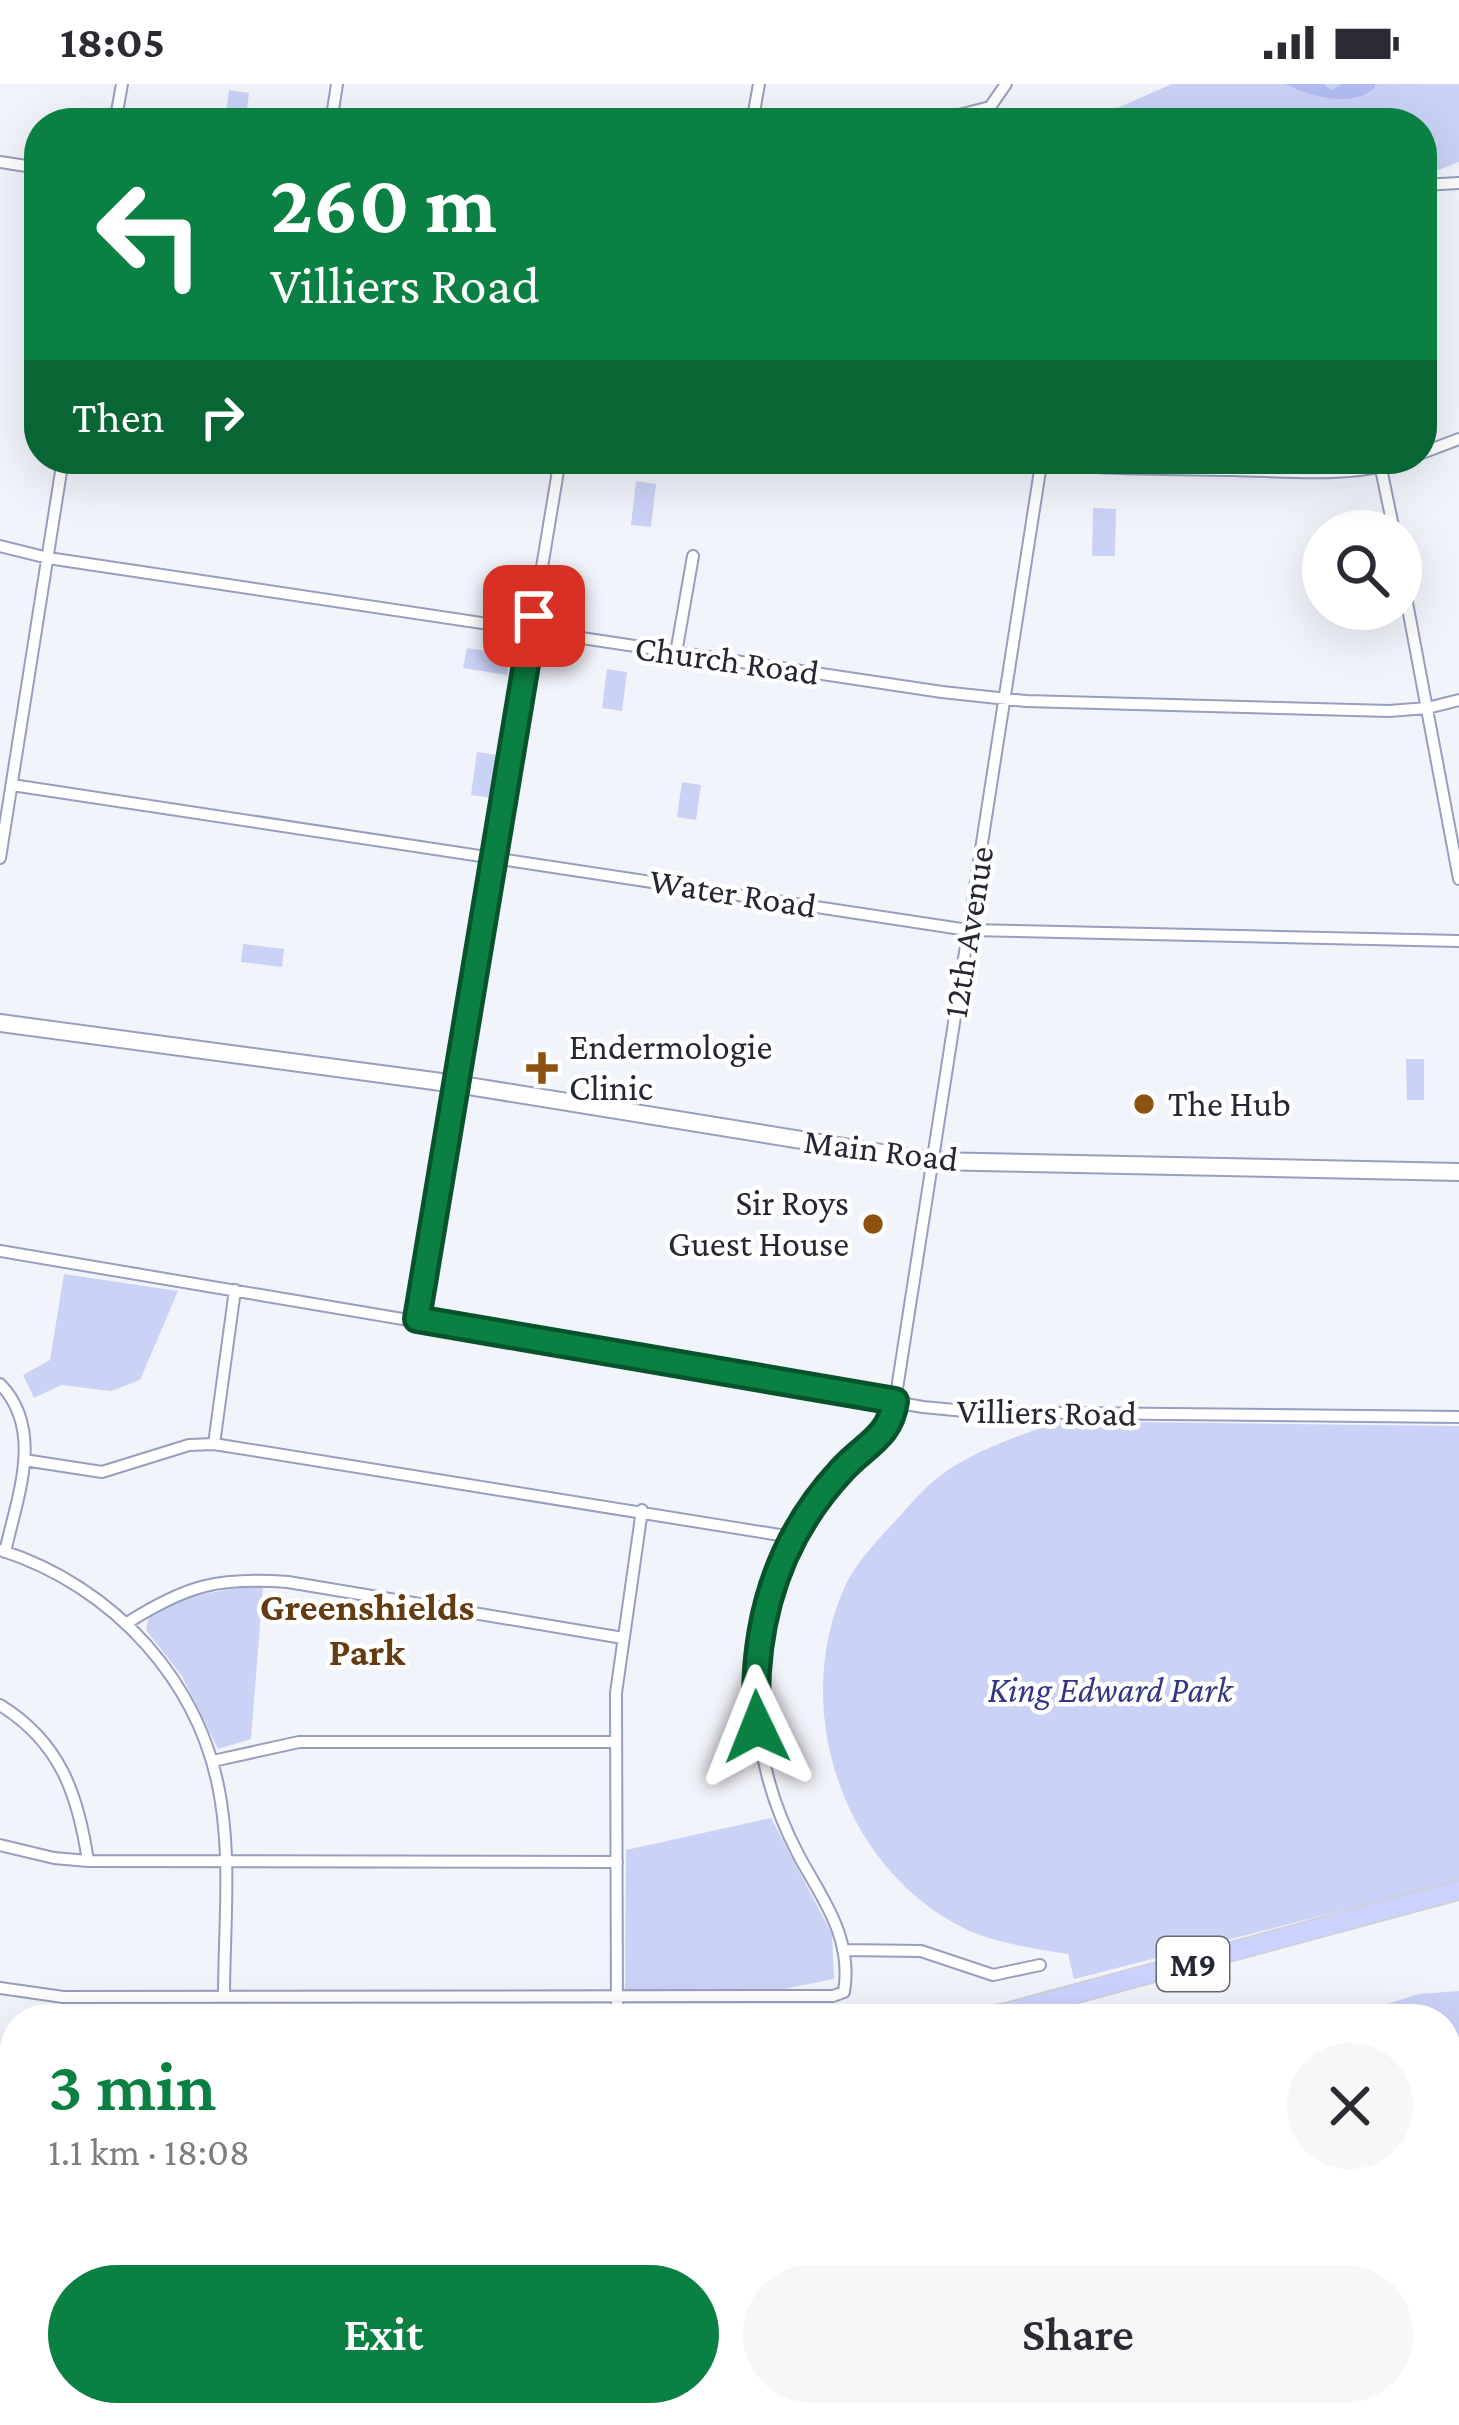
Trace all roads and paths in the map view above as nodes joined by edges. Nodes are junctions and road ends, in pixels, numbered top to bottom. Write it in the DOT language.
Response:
graph roads {
  1 [pos="1006,84"];
  2 [pos="986,108"];
  3 [pos="61,474"];
  4 [pos="557,474"];
  5 [pos="1039,474"];
  6 [pos="1383,474"];
  7 [pos="1390,510"];
  8 [pos="0,547"];
  9 [pos="693,556"];
  10 [pos="49,558"];
  11 [pos="1412,630"];
  12 [pos="531,632"];
  13 [pos="676,653"];
  14 [pos="1004,699"];
  15 [pos="1459,700"];
  16 [pos="1427,708"];
  17 [pos="12,784"];
  18 [pos="0,858"];
  19 [pos="496,858"];
  20 [pos="1459,879"];
  21 [pos="968,930"];
  22 [pos="1459,940"];
  23 [pos="0,1013"];
  24 [pos="0,1022"];
  25 [pos="309,1063"];
  26 [pos="456,1084"];
  27 [pos="931,1161"];
  28 [pos="1459,1172"];
  29 [pos="0,1251"];
  30 [pos="235,1290"];
  31 [pos="417,1319"];
  32 [pos="0,1384"];
  33 [pos="895,1401"];
  34 [pos="1459,1418"];
  35 [pos="214,1444"];
  36 [pos="24,1460"];
  37 [pos="642,1510"];
  38 [pos="792,1537"];
  39 [pos="3,1551"];
  40 [pos="127,1623"];
  41 [pos="623,1638"];
  42 [pos="0,1705"];
  43 [pos="614,1742"];
  44 [pos="213,1761"];
  45 [pos="0,1845"];
  46 [pos="88,1861"];
  47 [pos="617,1862"];
  48 [pos="224,1864"];
  49 [pos="1459,1894"];
  50 [pos="843,1950"];
  51 [pos="1040,1964"];
  52 [pos="0,1988"];
  53 [pos="616,1994"];
  54 [pos="224,1997"];
  55 [pos="616,2004"];
  56 [pos="1038,2004"];
  1 -- 2 [label="street"];
  3 -- 10 [label="street"];
  4 -- 12 [label="street"];
  5 -- 14 [label="street, 12th Avenue"];
  6 -- 7 [label="street"];
  8 -- 10 [label="street, Church Road"];
  9 -- 13 [label="street"];
  10 -- 12 [label="street, Church Road"];
  10 -- 17 [label="street"];
  11 -- 16 [label="street"];
  12 -- 13 [label="street, Church Road"];
  12 -- 19 [label="street"];
  13 -- 14 [label="street, Church Road"];
  14 -- 16 [label="street, Church Road"];
  14 -- 21 [label="street, 12th Avenue"];
  15 -- 16 [label="street, Church Road"];
  16 -- 20 [label="street"];
  17 -- 18 [label="street"];
  17 -- 19 [label="street, Water Road"];
  19 -- 21 [label="street, Water Road"];
  19 -- 26 [label="street"];
  21 -- 22 [label="street, Water Road"];
  21 -- 27 [label="street, 12th Avenue"];
  23 -- 25 [label="main road, Main Road"];
  24 -- 25 [label="main road, Main Road"];
  25 -- 26 [label="main road, Main Road"];
  26 -- 27 [label="main road, Main Road"];
  26 -- 31 [label="street"];
  27 -- 28 [label="main road, Main Road"];
  27 -- 33 [label="street, 12th Avenue"];
  29 -- 30 [label="street, Villiers Road"];
  30 -- 31 [label="street, Villiers Road"];
  30 -- 35 [label="street"];
  31 -- 33 [label="street, Villiers Road"];
  32 -- 36 [label="street"];
  33 -- 34 [label="street, Villiers Road"];
  33 -- 38 [label="street"];
  35 -- 36 [label="street"];
  35 -- 37 [label="street"];
  36 -- 39 [label="street"];
  37 -- 38 [label="street"];
  37 -- 41 [label="street"];
  38 -- 50 [label="street"];
  39 -- 40 [label="street"];
  40 -- 41 [label="street"];
  40 -- 44 [label="street"];
  41 -- 43 [label="street"];
  42 -- 46 [label="street"];
  43 -- 44 [label="street"];
  43 -- 47 [label="street"];
  44 -- 48 [label="street"];
  45 -- 46 [label="street"];
  46 -- 48 [label="street"];
  47 -- 48 [label="street"];
  47 -- 53 [label="street"];
  48 -- 54 [label="street"];
  49 -- 56 [label="main road, M9"];
  50 -- 51 [label="street"];
  50 -- 53 [label="street"];
  52 -- 54 [label="street"];
  53 -- 54 [label="street"];
  53 -- 55 [label="street"];
}
